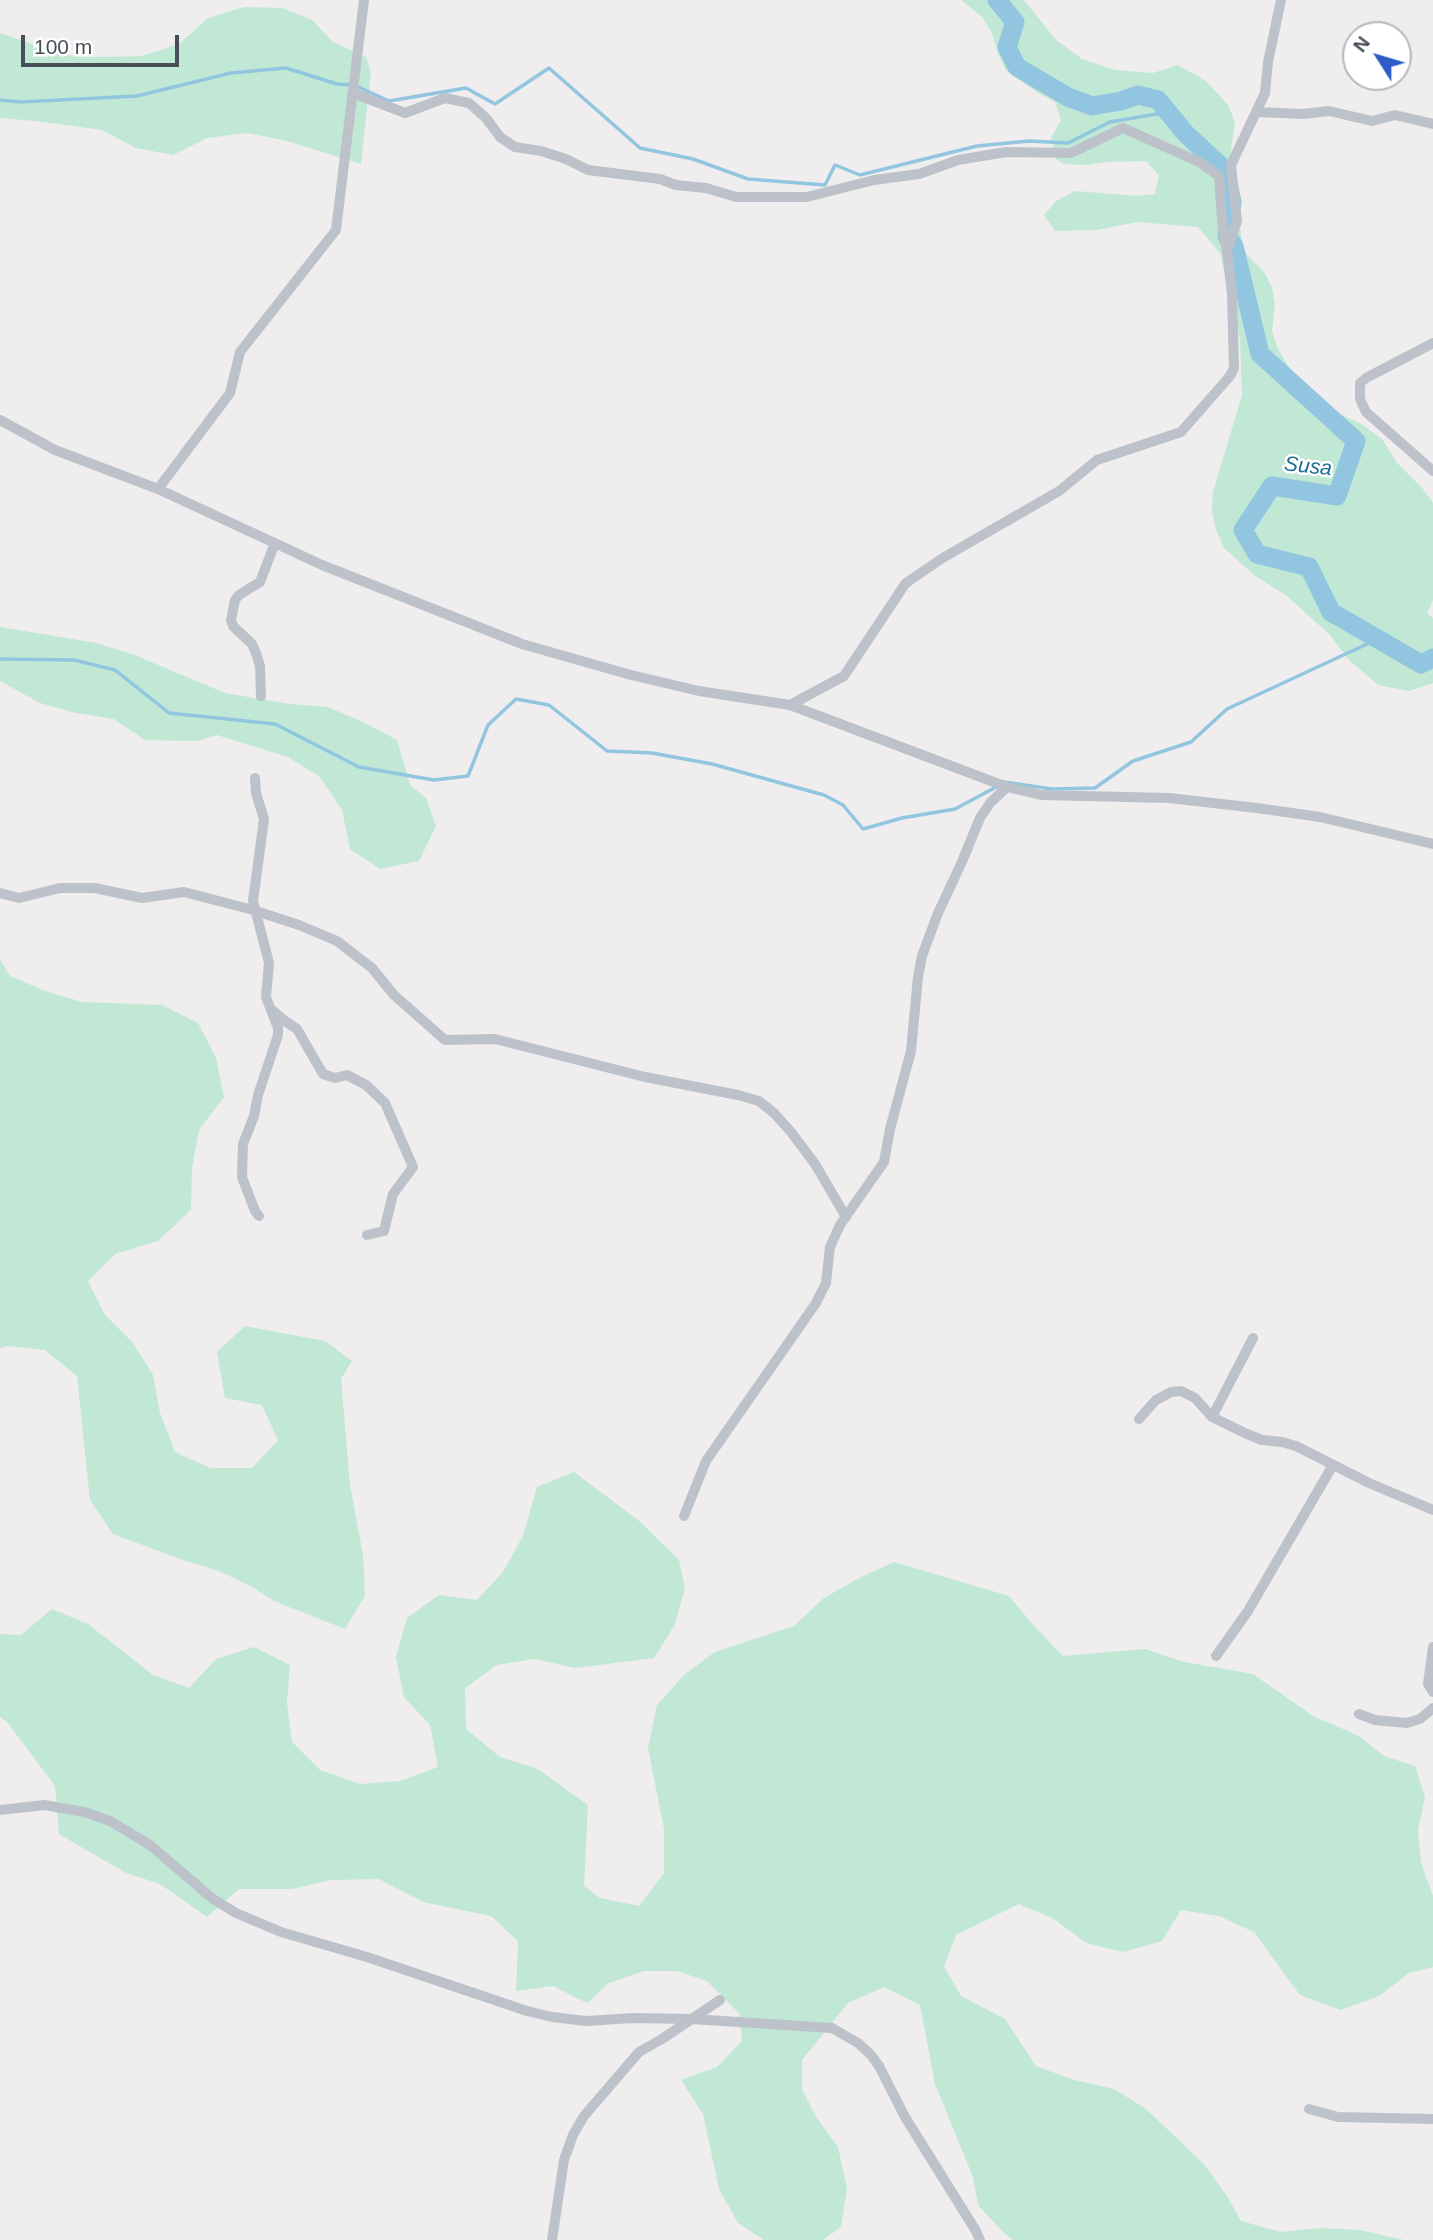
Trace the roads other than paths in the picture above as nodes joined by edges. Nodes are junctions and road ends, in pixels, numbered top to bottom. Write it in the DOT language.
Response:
graph roads {
  1 [pos="364,0"];
  2 [pos="1281,0"];
  3 [pos="353,93"];
  4 [pos="1257,112"];
  5 [pos="1433,124"];
  6 [pos="1227,250"];
  7 [pos="1433,343"];
  8 [pos="0,420"];
  9 [pos="1433,471"];
  10 [pos="158,489"];
  11 [pos="275,544"];
  12 [pos="261,696"];
  13 [pos="790,705"];
  14 [pos="255,778"];
  15 [pos="1001,785"];
  16 [pos="1433,844"];
  17 [pos="0,893"];
  18 [pos="253,910"];
  19 [pos="269,1007"];
  20 [pos="259,1216"];
  21 [pos="846,1217"];
  22 [pos="367,1235"];
  23 [pos="1253,1338"];
  24 [pos="1212,1417"];
  25 [pos="1139,1419"];
  26 [pos="1333,1465"];
  27 [pos="1433,1510"];
  28 [pos="684,1516"];
  29 [pos="1433,1647"];
  30 [pos="1216,1656"];
  31 [pos="1433,1692"];
  32 [pos="1433,1707"];
  33 [pos="1359,1714"];
  34 [pos="0,1810"];
  35 [pos="720,2000"];
  36 [pos="691,2019"];
  37 [pos="1309,2109"];
  38 [pos="1433,2119"];
  39 [pos="552,2240"];
  40 [pos="980,2240"];
  1 -- 3 [label="street"];
  2 -- 4 [label="street"];
  3 -- 6 [label="street"];
  3 -- 10 [label="street"];
  4 -- 5 [label="street"];
  4 -- 6 [label="street"];
  6 -- 13 [label="street"];
  7 -- 9 [label="street"];
  8 -- 10 [label="street"];
  10 -- 11 [label="street"];
  11 -- 12 [label="street"];
  11 -- 13 [label="street"];
  13 -- 15 [label="street"];
  14 -- 18 [label="street"];
  15 -- 16 [label="street"];
  15 -- 21 [label="street"];
  17 -- 18 [label="street"];
  18 -- 19 [label="street"];
  18 -- 21 [label="street"];
  19 -- 20 [label="street"];
  19 -- 22 [label="street"];
  21 -- 28 [label="street"];
  23 -- 24 [label="street"];
  24 -- 25 [label="street"];
  24 -- 26 [label="street"];
  26 -- 27 [label="street"];
  26 -- 30 [label="street"];
  29 -- 31 [label="street"];
  32 -- 33 [label="street"];
  34 -- 36 [label="street"];
  35 -- 36 [label="street"];
  36 -- 39 [label="street"];
  36 -- 40 [label="street"];
  37 -- 38 [label="street"];
}
